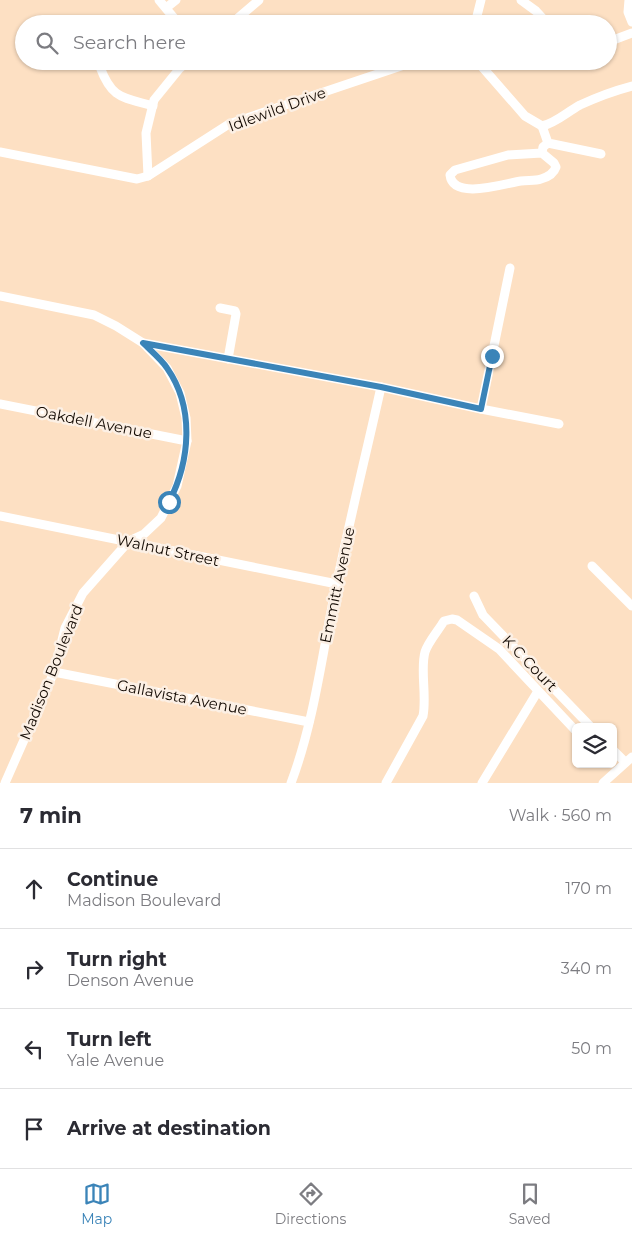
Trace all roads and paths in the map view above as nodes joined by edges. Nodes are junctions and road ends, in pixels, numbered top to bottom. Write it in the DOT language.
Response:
graph roads {
  1 [pos="159,0"];
  2 [pos="176,0"];
  3 [pos="259,0"];
  4 [pos="481,0"];
  5 [pos="521,0"];
  6 [pos="629,0"];
  7 [pos="166,8"];
  8 [pos="172,15"];
  9 [pos="242,15"];
  10 [pos="477,15"];
  11 [pos="540,15"];
  12 [pos="632,22"];
  13 [pos="632,33"];
  14 [pos="617,39"];
  15 [pos="101,70"];
  16 [pos="178,70"];
  17 [pos="389,70"];
  18 [pos="485,70"];
  19 [pos="632,86"];
  20 [pos="153,106"];
  21 [pos="542,126"];
  22 [pos="548,143"];
  23 [pos="0,152"];
  24 [pos="542,153"];
  25 [pos="601,154"];
  26 [pos="148,176"];
  27 [pos="510,268"];
  28 [pos="0,296"];
  29 [pos="220,308"];
  30 [pos="143,343"];
  31 [pos="228,359"];
  32 [pos="381,387"];
  33 [pos="0,404"];
  34 [pos="481,409"];
  35 [pos="558,424"];
  36 [pos="187,440"];
  37 [pos="0,516"];
  38 [pos="129,541"];
  39 [pos="592,566"];
  40 [pos="336,584"];
  41 [pos="474,596"];
  42 [pos="632,606"];
  43 [pos="54,672"];
  44 [pos="538,691"];
  45 [pos="309,722"];
  46 [pos="587,723"];
  47 [pos="572,727"];
  48 [pos="617,752"];
  49 [pos="629,760"];
  50 [pos="610,768"];
  51 [pos="614,772"];
  52 [pos="5,783"];
  53 [pos="291,783"];
  54 [pos="386,783"];
  55 [pos="482,783"];
  56 [pos="603,783"];
  1 -- 7 [label="street"];
  2 -- 7 [label="street"];
  3 -- 9 [label="street"];
  4 -- 10 [label="street"];
  5 -- 11 [label="street"];
  6 -- 12 [label="street"];
  7 -- 8 [label="street"];
  13 -- 14 [label="street"];
  15 -- 20 [label="street"];
  16 -- 20 [label="street"];
  17 -- 26 [label="street, Idlewild Drive"];
  18 -- 21 [label="street"];
  19 -- 21 [label="street"];
  20 -- 26 [label="street"];
  21 -- 22 [label="street"];
  22 -- 24 [label="street"];
  22 -- 25 [label="street"];
  23 -- 26 [label="street"];
  24 -- 24 [label="street"];
  27 -- 34 [label="street"];
  28 -- 30 [label="street, Madison Boulevard"];
  29 -- 31 [label="street"];
  30 -- 31 [label="street"];
  30 -- 36 [label="street, Madison Boulevard"];
  31 -- 32 [label="street"];
  32 -- 34 [label="street"];
  32 -- 40 [label="street, Emmitt Avenue"];
  33 -- 36 [label="street, Oakdell Avenue"];
  34 -- 35 [label="street"];
  36 -- 38 [label="street, Madison Boulevard"];
  37 -- 38 [label="street, Walnut Street"];
  38 -- 40 [label="street, Walnut Street"];
  38 -- 43 [label="street, Madison Boulevard"];
  39 -- 42 [label="street"];
  40 -- 45 [label="street, Emmitt Avenue"];
  41 -- 46 [label="street, K C Court"];
  43 -- 45 [label="street, Gallavista Avenue"];
  43 -- 52 [label="street, Madison Boulevard"];
  44 -- 47 [label="street"];
  44 -- 54 [label="street"];
  44 -- 55 [label="street"];
  45 -- 53 [label="street, Emmitt Avenue"];
  48 -- 49 [label="street"];
  49 -- 51 [label="street"];
  50 -- 51 [label="street"];
  51 -- 56 [label="street"];
}
